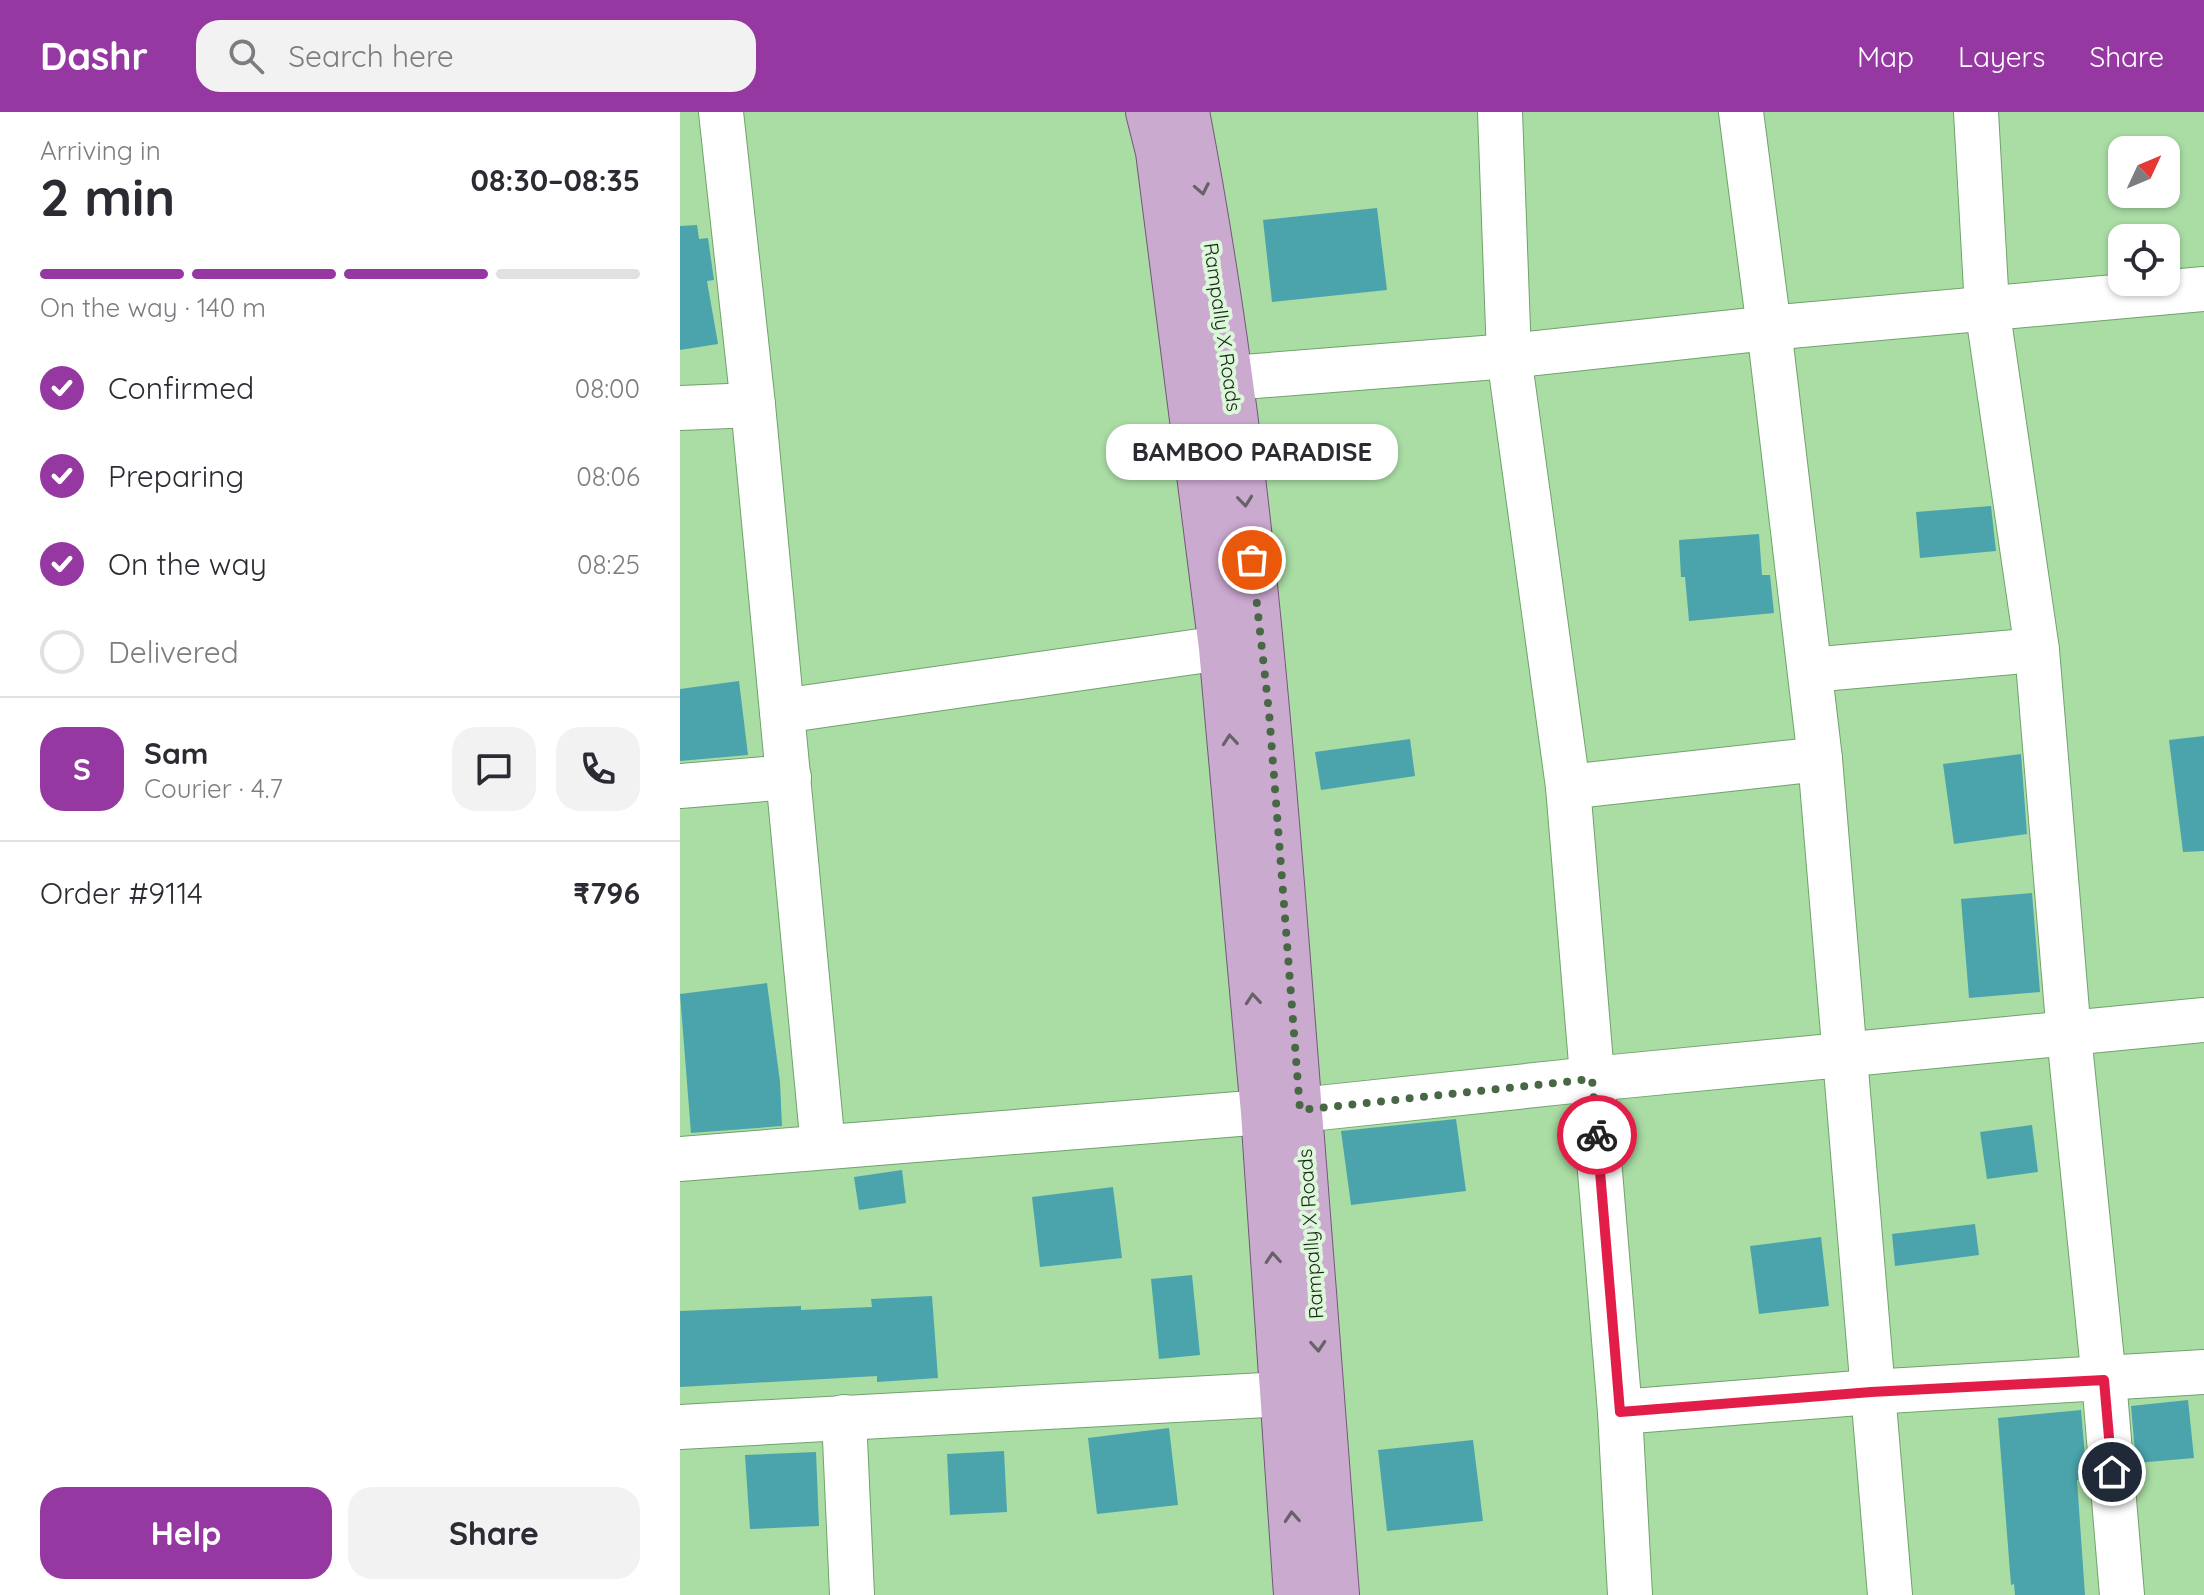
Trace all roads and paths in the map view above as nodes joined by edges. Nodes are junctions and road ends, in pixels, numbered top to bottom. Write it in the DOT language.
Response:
graph roads {
  1 [pos="721,112"];
  2 [pos="1148,112"];
  3 [pos="1187,112"];
  4 [pos="1500,112"];
  5 [pos="1741,112"];
  6 [pos="1976,112"];
  7 [pos="2204,289"];
  8 [pos="1987,307"];
  9 [pos="1769,328"];
  10 [pos="1509,356"];
  11 [pos="1231,378"];
  12 [pos="753,405"];
  13 [pos="680,408"];
  14 [pos="1221,648"];
  15 [pos="2037,650"];
  16 [pos="1810,670"];
  17 [pos="782,711"];
  18 [pos="1820,759"];
  19 [pos="789,777"];
  20 [pos="680,786"];
  21 [pos="1568,787"];
  22 [pos="2204,1020"];
  23 [pos="2069,1035"];
  24 [pos="1844,1054"];
  25 [pos="1592,1079"];
  26 [pos="1282,1111"];
  27 [pos="823,1147"];
  28 [pos="680,1159"];
  29 [pos="2204,1372"];
  30 [pos="2104,1380"];
  31 [pos="1871,1392"];
  32 [pos="1283,1394"];
  33 [pos="1620,1412"];
  34 [pos="844,1417"];
  35 [pos="680,1427"];
  36 [pos="852,1595"];
  37 [pos="1296,1595"];
  38 [pos="1337,1595"];
  39 [pos="1630,1595"];
  40 [pos="1890,1595"];
  41 [pos="2122,1595"];
  1 -- 12 [label="street"];
  2 -- 14 [label="main road"];
  3 -- 11 [label="main road, Rampally X Roads, one-way"];
  4 -- 10 [label="street"];
  5 -- 9 [label="street"];
  6 -- 8 [label="street"];
  7 -- 8 [label="street"];
  8 -- 9 [label="street"];
  8 -- 15 [label="street"];
  9 -- 10 [label="street"];
  9 -- 16 [label="street"];
  10 -- 11 [label="street"];
  10 -- 21 [label="street"];
  11 -- 26 [label="main road, Rampally X Roads, one-way"];
  12 -- 13 [label="street"];
  12 -- 17 [label="street"];
  14 -- 17 [label="street"];
  26 -- 14 [label="main road, one-way"];
  15 -- 16 [label="street"];
  15 -- 23 [label="street"];
  16 -- 18 [label="street"];
  17 -- 19 [label="street"];
  18 -- 21 [label="street"];
  18 -- 24 [label="street"];
  19 -- 20 [label="street"];
  19 -- 27 [label="street"];
  21 -- 25 [label="street"];
  22 -- 23 [label="street"];
  23 -- 24 [label="street"];
  23 -- 30 [label="street"];
  24 -- 25 [label="street"];
  24 -- 31 [label="street"];
  25 -- 26 [label="street"];
  25 -- 33 [label="street"];
  26 -- 27 [label="street"];
  32 -- 26 [label="main road, one-way"];
  26 -- 38 [label="main road, Rampally X Roads, one-way"];
  27 -- 28 [label="street"];
  29 -- 30 [label="street"];
  30 -- 31 [label="street"];
  30 -- 41 [label="street"];
  31 -- 33 [label="street"];
  31 -- 40 [label="street"];
  32 -- 34 [label="street"];
  37 -- 32 [label="main road, one-way"];
  33 -- 39 [label="street"];
  34 -- 35 [label="street"];
  34 -- 36 [label="street"];
}
